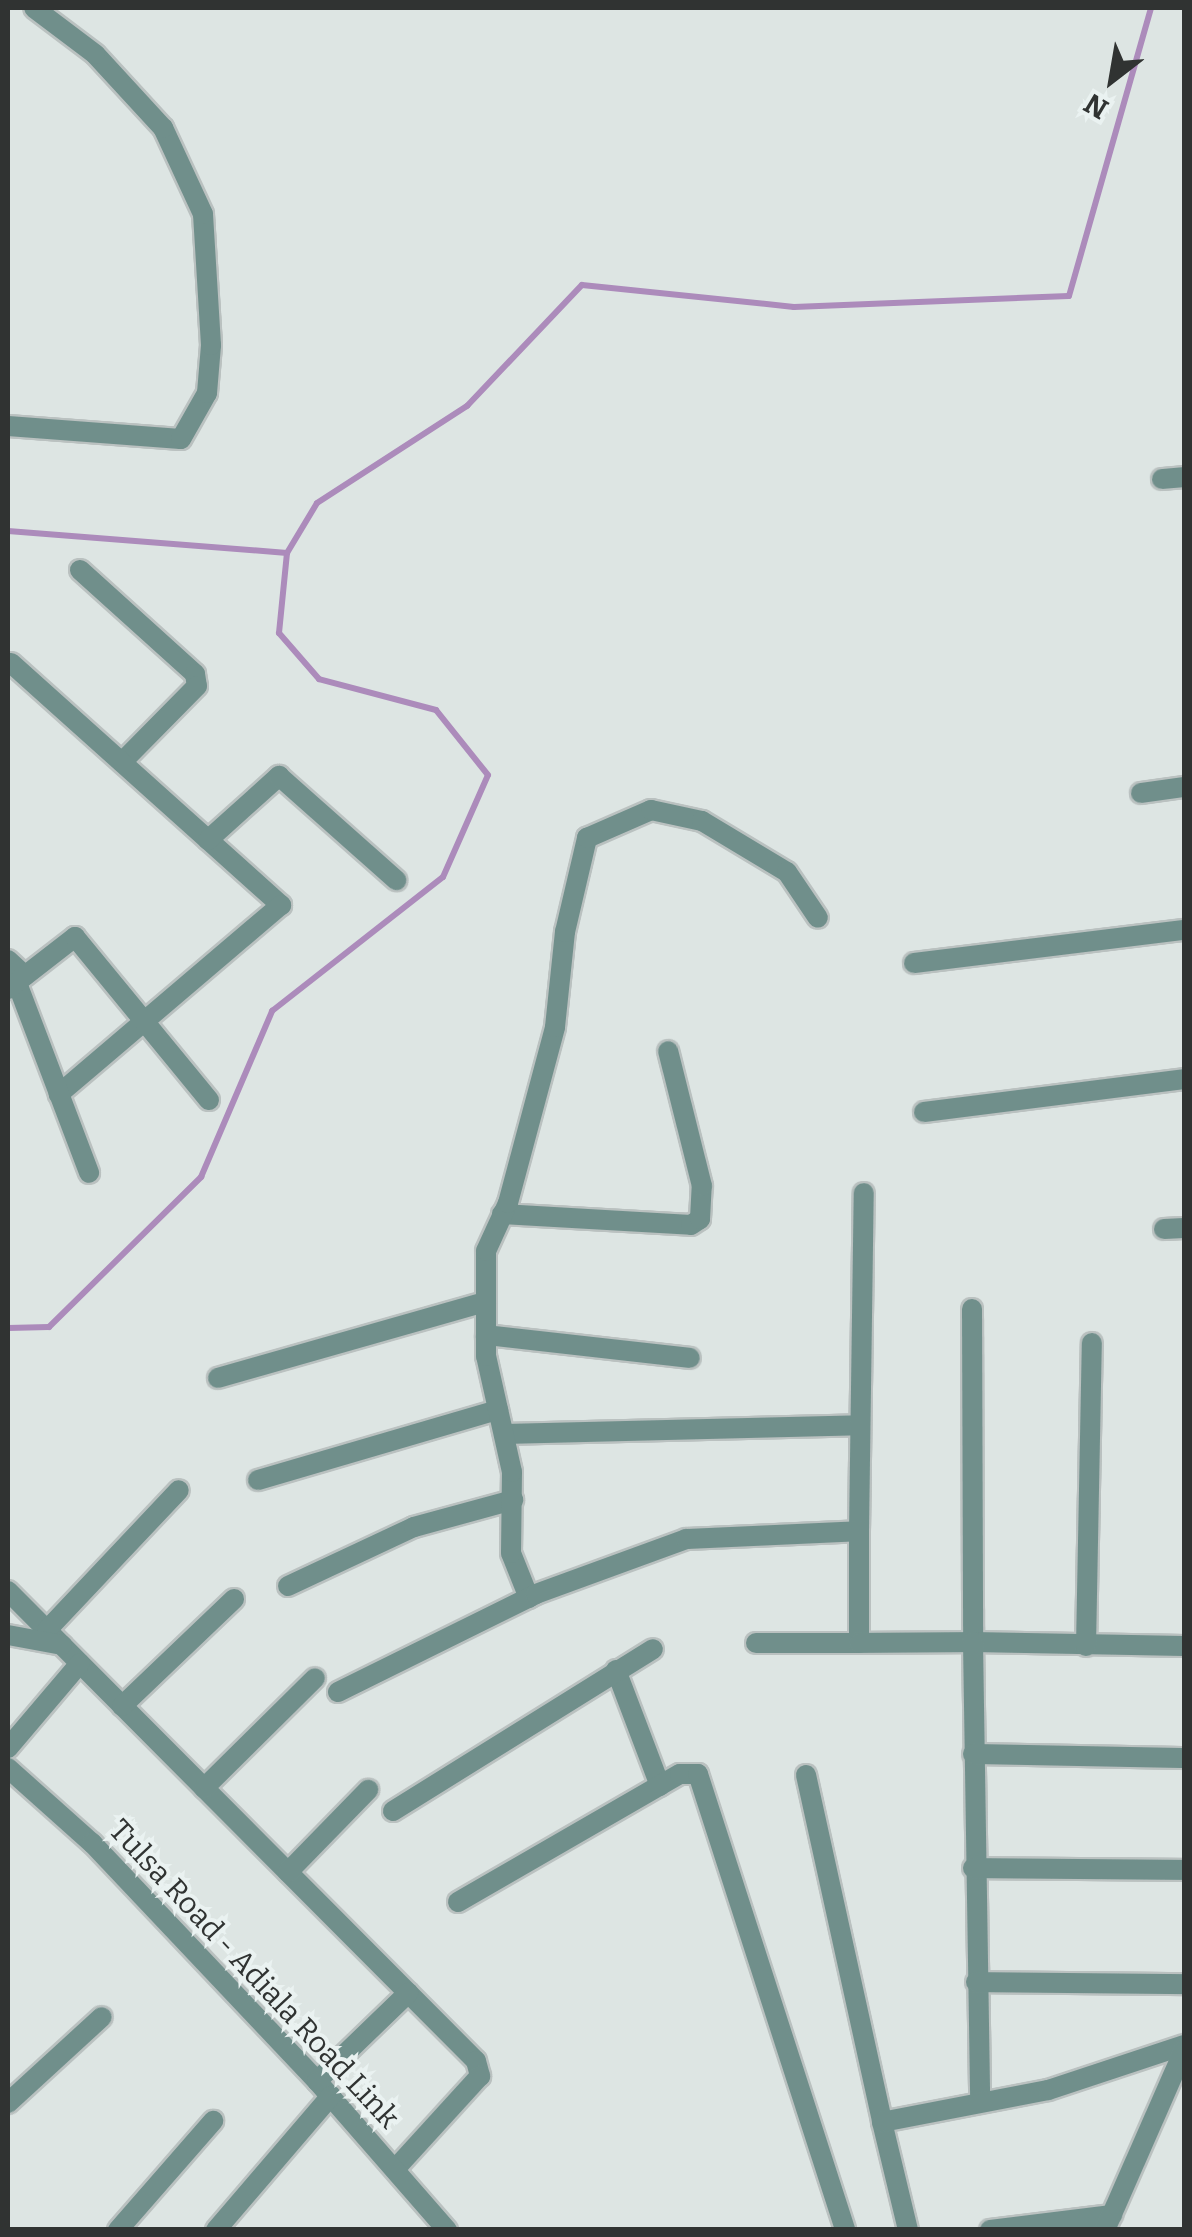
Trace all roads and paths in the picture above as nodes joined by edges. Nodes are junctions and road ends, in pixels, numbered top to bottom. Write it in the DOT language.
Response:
graph roads {
  1 [pos="34,8"];
  2 [pos="8,426"];
  3 [pos="1184,477"];
  4 [pos="1162,479"];
  5 [pos="80,570"];
  6 [pos="11,663"];
  7 [pos="122,762"];
  8 [pos="1184,787"];
  9 [pos="1141,792"];
  10 [pos="208,840"];
  11 [pos="396,880"];
  12 [pos="818,918"];
  13 [pos="1184,930"];
  14 [pos="8,960"];
  15 [pos="914,963"];
  16 [pos="16,983"];
  17 [pos="144,1021"];
  18 [pos="668,1051"];
  19 [pos="1184,1079"];
  20 [pos="59,1094"];
  21 [pos="209,1100"];
  22 [pos="924,1112"];
  23 [pos="89,1173"];
  24 [pos="864,1193"];
  25 [pos="502,1214"];
  26 [pos="485,1302"];
  27 [pos="972,1310"];
  28 [pos="486,1336"];
  29 [pos="1092,1343"];
  30 [pos="690,1358"];
  31 [pos="218,1378"];
  32 [pos="498,1410"];
  33 [pos="860,1425"];
  34 [pos="504,1434"];
  35 [pos="258,1480"];
  36 [pos="180,1490"];
  37 [pos="513,1500"];
  38 [pos="859,1531"];
  39 [pos="288,1586"];
  40 [pos="8,1591"];
  41 [pos="234,1598"];
  42 [pos="529,1598"];
  43 [pos="8,1635"];
  44 [pos="55,1638"];
  45 [pos="974,1642"];
  46 [pos="756,1643"];
  47 [pos="859,1643"];
  48 [pos="1086,1646"];
  49 [pos="1184,1646"];
  50 [pos="653,1648"];
  51 [pos="80,1664"];
  52 [pos="616,1670"];
  53 [pos="315,1678"];
  54 [pos="338,1692"];
  55 [pos="122,1706"];
  56 [pos="8,1748"];
  57 [pos="973,1754"];
  58 [pos="1184,1758"];
  59 [pos="8,1768"];
  60 [pos="806,1775"];
  61 [pos="660,1786"];
  62 [pos="204,1788"];
  63 [pos="368,1790"];
  64 [pos="393,1811"];
  65 [pos="973,1868"];
  66 [pos="1184,1870"];
  67 [pos="288,1872"];
  68 [pos="458,1902"];
  69 [pos="976,1982"];
  70 [pos="1184,1984"];
  71 [pos="408,1993"];
  72 [pos="102,2016"];
  73 [pos="1184,2048"];
  74 [pos="324,2088"];
  75 [pos="980,2101"];
  76 [pos="8,2103"];
  77 [pos="213,2121"];
  78 [pos="882,2122"];
  79 [pos="395,2169"];
  80 [pos="1109,2222"];
  81 [pos="118,2230"];
  82 [pos="216,2230"];
  83 [pos="448,2230"];
  84 [pos="845,2230"];
  85 [pos="908,2230"];
  86 [pos="990,2230"];
  1 -- 2 [label="street"];
  3 -- 4 [label="street"];
  5 -- 7 [label="street"];
  6 -- 7 [label="street"];
  7 -- 10 [label="street"];
  8 -- 9 [label="street"];
  10 -- 11 [label="street"];
  10 -- 17 [label="street"];
  12 -- 25 [label="street"];
  13 -- 15 [label="street"];
  14 -- 16 [label="street"];
  16 -- 17 [label="street"];
  16 -- 20 [label="street"];
  17 -- 20 [label="street"];
  17 -- 21 [label="street"];
  18 -- 25 [label="street"];
  19 -- 22 [label="street"];
  20 -- 23 [label="street"];
  24 -- 33 [label="street"];
  25 -- 26 [label="street"];
  26 -- 28 [label="street"];
  26 -- 31 [label="street"];
  27 -- 45 [label="street"];
  28 -- 30 [label="street"];
  28 -- 32 [label="street"];
  29 -- 48 [label="street"];
  32 -- 34 [label="street"];
  32 -- 35 [label="street"];
  33 -- 34 [label="street"];
  33 -- 38 [label="street"];
  34 -- 37 [label="street"];
  36 -- 44 [label="street"];
  37 -- 39 [label="street"];
  37 -- 42 [label="street"];
  38 -- 42 [label="street"];
  38 -- 47 [label="street"];
  40 -- 44 [label="street"];
  41 -- 55 [label="street"];
  42 -- 54 [label="street"];
  43 -- 44 [label="street"];
  44 -- 51 [label="street"];
  45 -- 47 [label="street"];
  45 -- 48 [label="street"];
  45 -- 57 [label="street"];
  46 -- 47 [label="street"];
  48 -- 49 [label="street"];
  50 -- 52 [label="street"];
  51 -- 55 [label="street"];
  51 -- 56 [label="street"];
  52 -- 61 [label="street"];
  52 -- 64 [label="street"];
  53 -- 62 [label="street"];
  55 -- 62 [label="street"];
  57 -- 58 [label="street"];
  57 -- 65 [label="street"];
  59 -- 74 [label="street, Tulsa Road - Adiala Road Link"];
  60 -- 78 [label="street"];
  61 -- 68 [label="street"];
  61 -- 84 [label="street"];
  62 -- 67 [label="street"];
  63 -- 67 [label="street"];
  65 -- 66 [label="street"];
  65 -- 69 [label="street"];
  67 -- 71 [label="street"];
  69 -- 70 [label="street"];
  69 -- 75 [label="street"];
  71 -- 74 [label="street"];
  71 -- 79 [label="street"];
  72 -- 76 [label="street"];
  73 -- 75 [label="street"];
  73 -- 80 [label="street"];
  74 -- 79 [label="street, Tulsa Road - Adiala Road Link"];
  74 -- 82 [label="street"];
  75 -- 78 [label="street"];
  77 -- 81 [label="street"];
  78 -- 85 [label="street"];
  79 -- 83 [label="street, Tulsa Road - Adiala Road Link"];
  80 -- 86 [label="street"];
}
